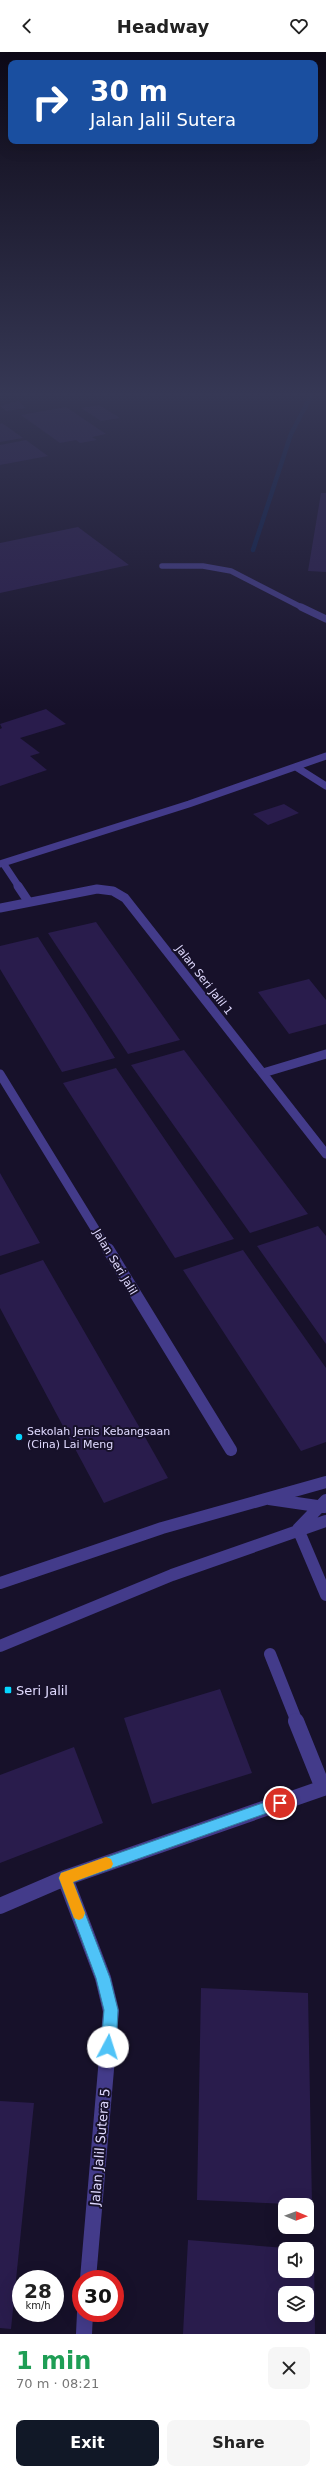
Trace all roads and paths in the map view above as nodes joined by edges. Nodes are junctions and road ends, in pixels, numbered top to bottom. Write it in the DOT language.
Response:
graph roads {
  1 [pos="162,566"];
  2 [pos="326,619"];
  3 [pos="326,756"];
  4 [pos="296,767"];
  5 [pos="326,786"];
  6 [pos="2,864"];
  7 [pos="28,900"];
  8 [pos="0,908"];
  9 [pos="326,1054"];
  10 [pos="263,1073"];
  11 [pos="0,1074"];
  12 [pos="326,1154"];
  13 [pos="230,1450"];
  14 [pos="326,1482"];
  15 [pos="263,1498"];
  16 [pos="324,1504"];
  17 [pos="326,1521"];
  18 [pos="298,1529"];
  19 [pos="0,1583"];
  20 [pos="326,1595"];
  21 [pos="0,1646"];
  22 [pos="270,1654"];
  23 [pos="324,1787"];
  24 [pos="65,1878"];
  25 [pos="0,1906"];
  26 [pos="89,2270"];
  27 [pos="85,2322"];
  28 [pos="84,2334"];
  1 -- 2 [label="street"];
  3 -- 4 [label="street"];
  4 -- 5 [label="street"];
  4 -- 6 [label="street"];
  6 -- 7 [label="street"];
  7 -- 8 [label="street"];
  7 -- 10 [label="street, Jalan Seri Jalil 1"];
  9 -- 10 [label="street"];
  10 -- 12 [label="street, Jalan Seri Jalil 1"];
  11 -- 13 [label="street, Jalan Seri Jalil"];
  14 -- 15 [label="street"];
  15 -- 16 [label="street"];
  15 -- 19 [label="street"];
  16 -- 18 [label="street"];
  17 -- 18 [label="street"];
  18 -- 20 [label="street"];
  18 -- 21 [label="street"];
  22 -- 23 [label="street"];
  23 -- 24 [label="street"];
  24 -- 25 [label="street"];
  24 -- 26 [label="street, Jalan Jalil Sutera 5"];
  27 -- 28 [label="street"];
}
